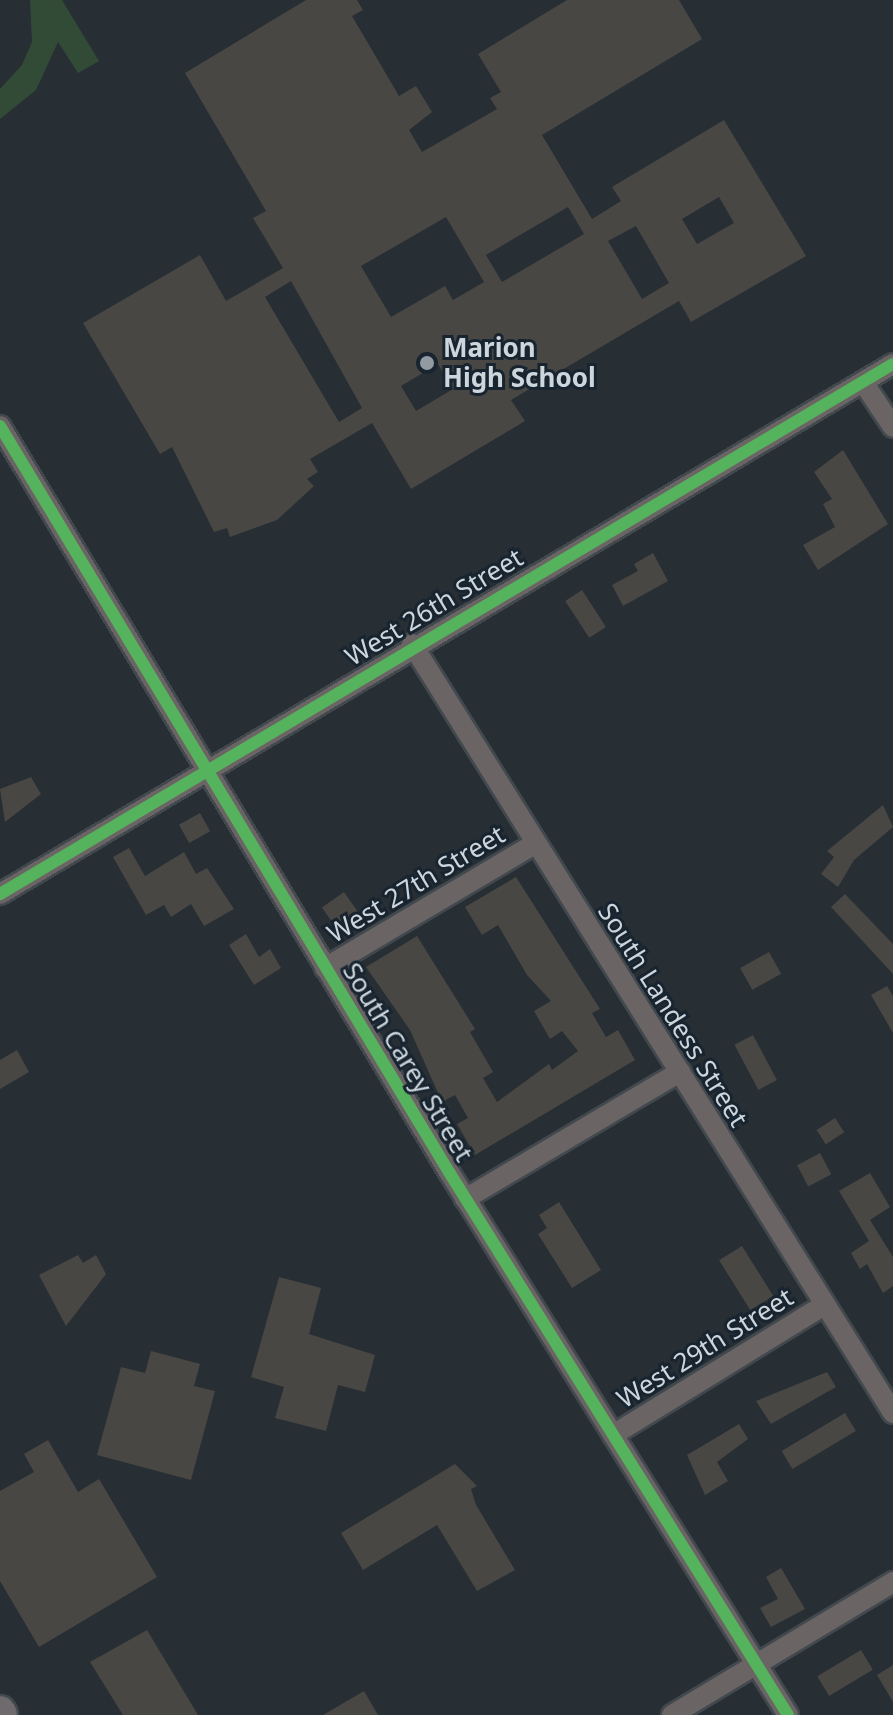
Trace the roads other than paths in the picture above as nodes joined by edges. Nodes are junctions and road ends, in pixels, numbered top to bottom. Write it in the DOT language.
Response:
graph roads {
  1 [pos="893,364"];
  2 [pos="863,382"];
  3 [pos="0,426"];
  4 [pos="893,427"];
  5 [pos="412,644"];
  6 [pos="206,770"];
  7 [pos="533,845"];
  8 [pos="0,894"];
  9 [pos="325,968"];
  10 [pos="680,1072"];
  11 [pos="465,1199"];
  12 [pos="824,1305"];
  13 [pos="893,1413"];
  14 [pos="613,1435"];
  15 [pos="893,1582"];
  16 [pos="756,1665"];
  17 [pos="672,1715"];
  18 [pos="788,1715"];
  1 -- 2 [label="street, West 26th Street"];
  2 -- 4 [label="street"];
  2 -- 5 [label="street, West 26th Street"];
  3 -- 6 [label="street, South Carey Street"];
  5 -- 6 [label="street, West 26th Street"];
  5 -- 7 [label="street, South Landess Street"];
  6 -- 8 [label="street, West 26th Street"];
  6 -- 9 [label="street, South Carey Street"];
  7 -- 9 [label="street, West 27th Street"];
  7 -- 10 [label="street, South Landess Street"];
  9 -- 11 [label="street, South Carey Street"];
  10 -- 11 [label="street"];
  10 -- 12 [label="street, South Landess Street"];
  11 -- 14 [label="street, South Carey Street"];
  12 -- 13 [label="street, South Landess Street"];
  12 -- 14 [label="street, West 29th Street"];
  14 -- 16 [label="street, South Carey Street"];
  15 -- 16 [label="street"];
  16 -- 17 [label="street"];
  16 -- 18 [label="street, South Carey Street"];
}
